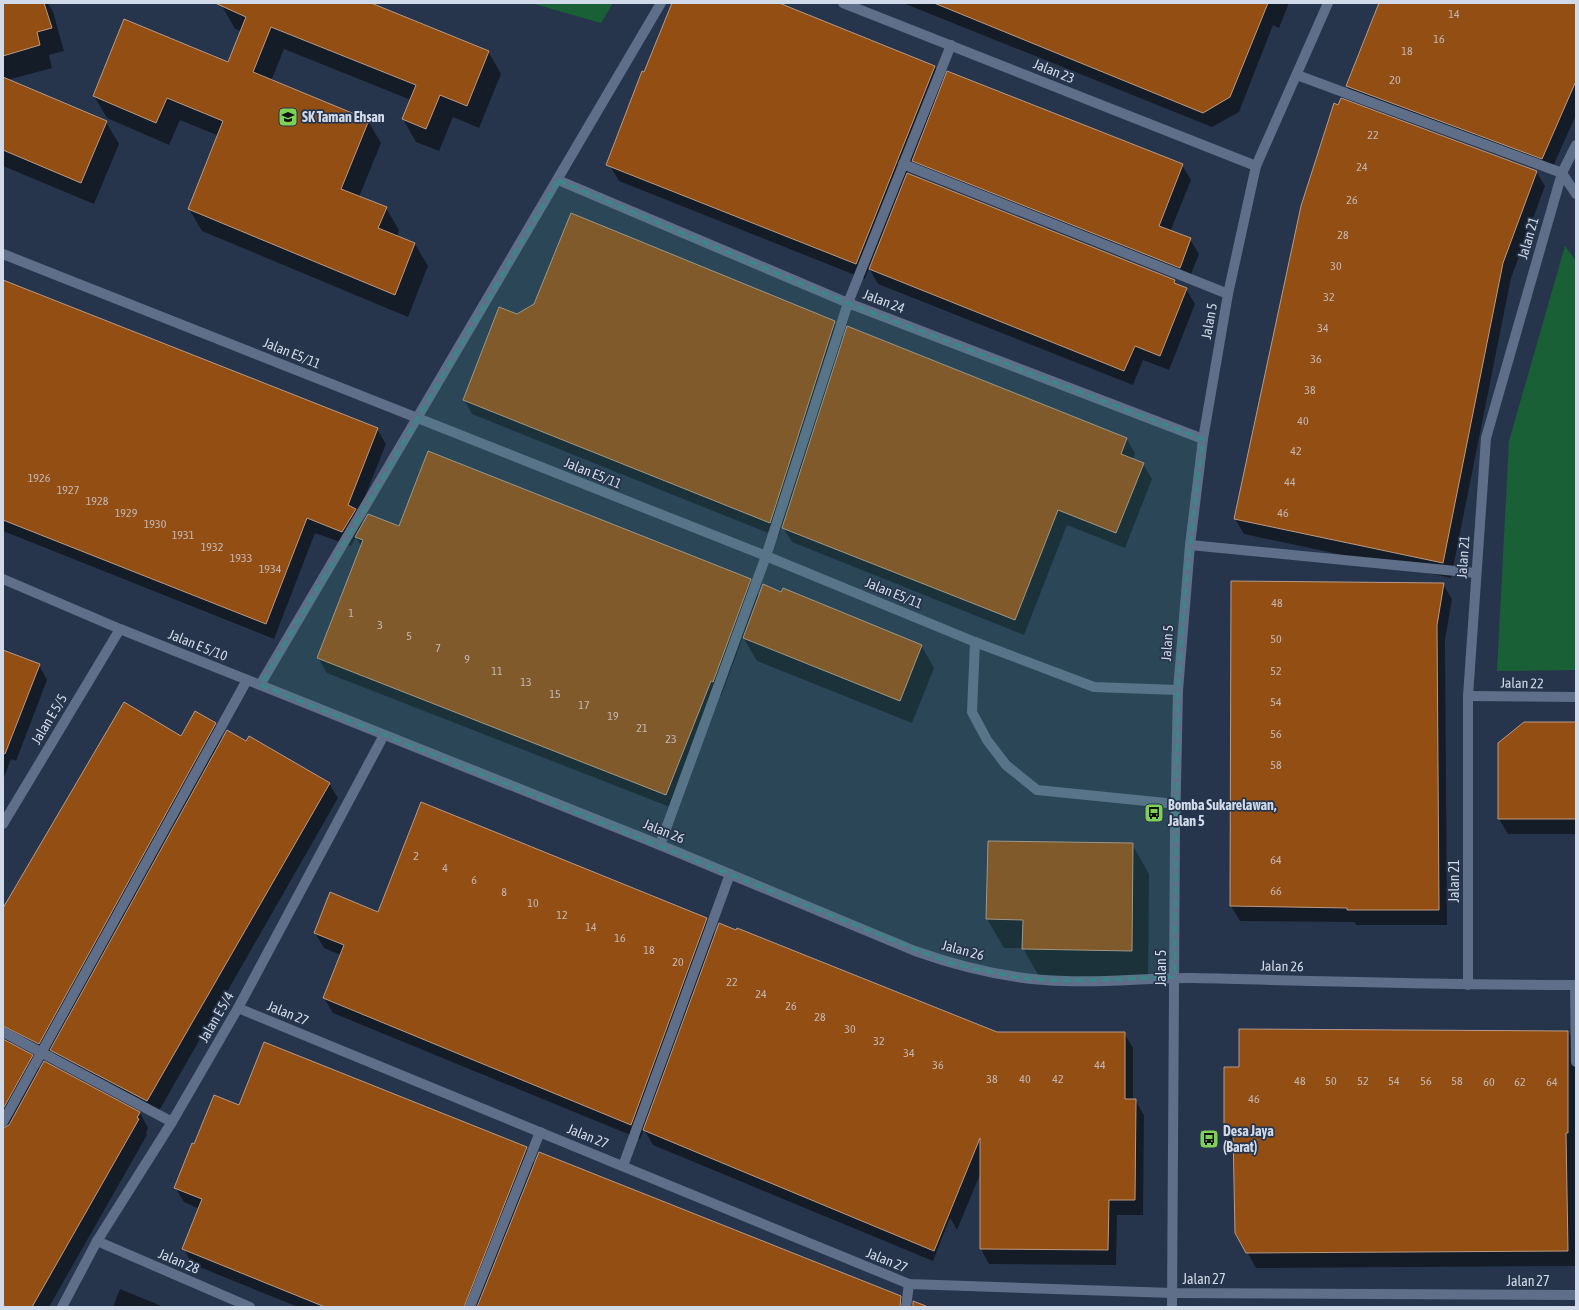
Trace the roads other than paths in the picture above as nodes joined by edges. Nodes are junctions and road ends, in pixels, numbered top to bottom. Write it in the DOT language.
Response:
graph roads {
  1 [pos="661,3"];
  2 [pos="842,3"];
  3 [pos="1328,3"];
  4 [pos="951,45"];
  5 [pos="1297,75"];
  6 [pos="1576,145"];
  7 [pos="903,164"];
  8 [pos="1256,166"];
  9 [pos="1562,173"];
  10 [pos="558,180"];
  11 [pos="1576,194"];
  12 [pos="3,254"];
  13 [pos="1228,294"];
  14 [pos="848,302"];
  15 [pos="417,418"];
  16 [pos="1203,439"];
  17 [pos="1190,545"];
  18 [pos="766,556"];
  19 [pos="1476,574"];
  20 [pos="3,579"];
  21 [pos="120,629"];
  22 [pos="975,642"];
  23 [pos="247,680"];
  24 [pos="260,685"];
  25 [pos="1178,690"];
  26 [pos="1468,696"];
  27 [pos="1576,697"];
  28 [pos="384,735"];
  29 [pos="1176,804"];
  30 [pos="3,824"];
  31 [pos="660,845"];
  32 [pos="730,874"];
  33 [pos="1175,977"];
  34 [pos="1468,985"];
  35 [pos="1576,985"];
  36 [pos="238,1008"];
  37 [pos="3,1032"];
  38 [pos="42,1053"];
  39 [pos="1576,1062"];
  40 [pos="3,1122"];
  41 [pos="172,1122"];
  42 [pos="540,1132"];
  43 [pos="623,1166"];
  44 [pos="97,1241"];
  45 [pos="909,1284"];
  46 [pos="1172,1293"];
  47 [pos="1576,1295"];
  48 [pos="62,1307"];
  49 [pos="250,1307"];
  50 [pos="470,1307"];
  51 [pos="906,1307"];
  52 [pos="1172,1307"];
  1 -- 10 [label="street"];
  2 -- 4 [label="street, Jalan 23"];
  3 -- 5 [label="street, Jalan 5"];
  4 -- 7 [label="street"];
  4 -- 8 [label="street, Jalan 23"];
  5 -- 8 [label="street, Jalan 5"];
  5 -- 9 [label="street"];
  6 -- 9 [label="street, Jalan 21"];
  7 -- 13 [label="street"];
  7 -- 14 [label="street"];
  8 -- 13 [label="street, Jalan 5"];
  9 -- 11 [label="street"];
  9 -- 19 [label="street, Jalan 21"];
  10 -- 14 [label="street, Jalan 24"];
  10 -- 15 [label="street"];
  12 -- 15 [label="street, Jalan E5/11"];
  13 -- 16 [label="street, Jalan 5"];
  14 -- 16 [label="street, Jalan 24"];
  14 -- 18 [label="street"];
  15 -- 18 [label="street, Jalan E5/11"];
  15 -- 24 [label="street"];
  16 -- 17 [label="street, Jalan 5"];
  17 -- 19 [label="street"];
  17 -- 25 [label="street, Jalan 5"];
  18 -- 22 [label="street, Jalan E5/11"];
  18 -- 31 [label="street"];
  19 -- 26 [label="street, Jalan 21"];
  20 -- 21 [label="street, Jalan E 5/10"];
  21 -- 23 [label="street, Jalan E 5/10"];
  21 -- 30 [label="street, Jalan E 5/5"];
  22 -- 25 [label="street, Jalan E5/11"];
  22 -- 29 [label="street"];
  23 -- 24 [label="street, Jalan E 5/10"];
  23 -- 38 [label="street"];
  24 -- 28 [label="street, Jalan E 5/10"];
  25 -- 29 [label="street, Jalan 5"];
  26 -- 27 [label="street, Jalan 22"];
  26 -- 34 [label="street, Jalan 21"];
  28 -- 31 [label="street, Jalan 26"];
  28 -- 36 [label="street, Jalan E 5/4"];
  29 -- 33 [label="street, Jalan 5"];
  31 -- 32 [label="street, Jalan 26"];
  32 -- 33 [label="street, Jalan 26"];
  32 -- 43 [label="street"];
  33 -- 34 [label="street, Jalan 26"];
  33 -- 46 [label="street, Jalan 5"];
  34 -- 35 [label="street, Jalan 26"];
  35 -- 39 [label="street"];
  36 -- 41 [label="street, Jalan E 5/4"];
  36 -- 42 [label="street, Jalan 27"];
  37 -- 38 [label="street"];
  38 -- 40 [label="street"];
  38 -- 41 [label="street"];
  41 -- 44 [label="street, Jalan E 5/4"];
  42 -- 43 [label="street, Jalan 27"];
  42 -- 50 [label="street"];
  43 -- 45 [label="street, Jalan 27"];
  44 -- 48 [label="street, Jalan E 5/4"];
  44 -- 49 [label="street, Jalan 28"];
  45 -- 46 [label="street, Jalan 27"];
  45 -- 51 [label="street"];
  46 -- 47 [label="street, Jalan 27"];
  46 -- 52 [label="street, Jalan 5"];
}
